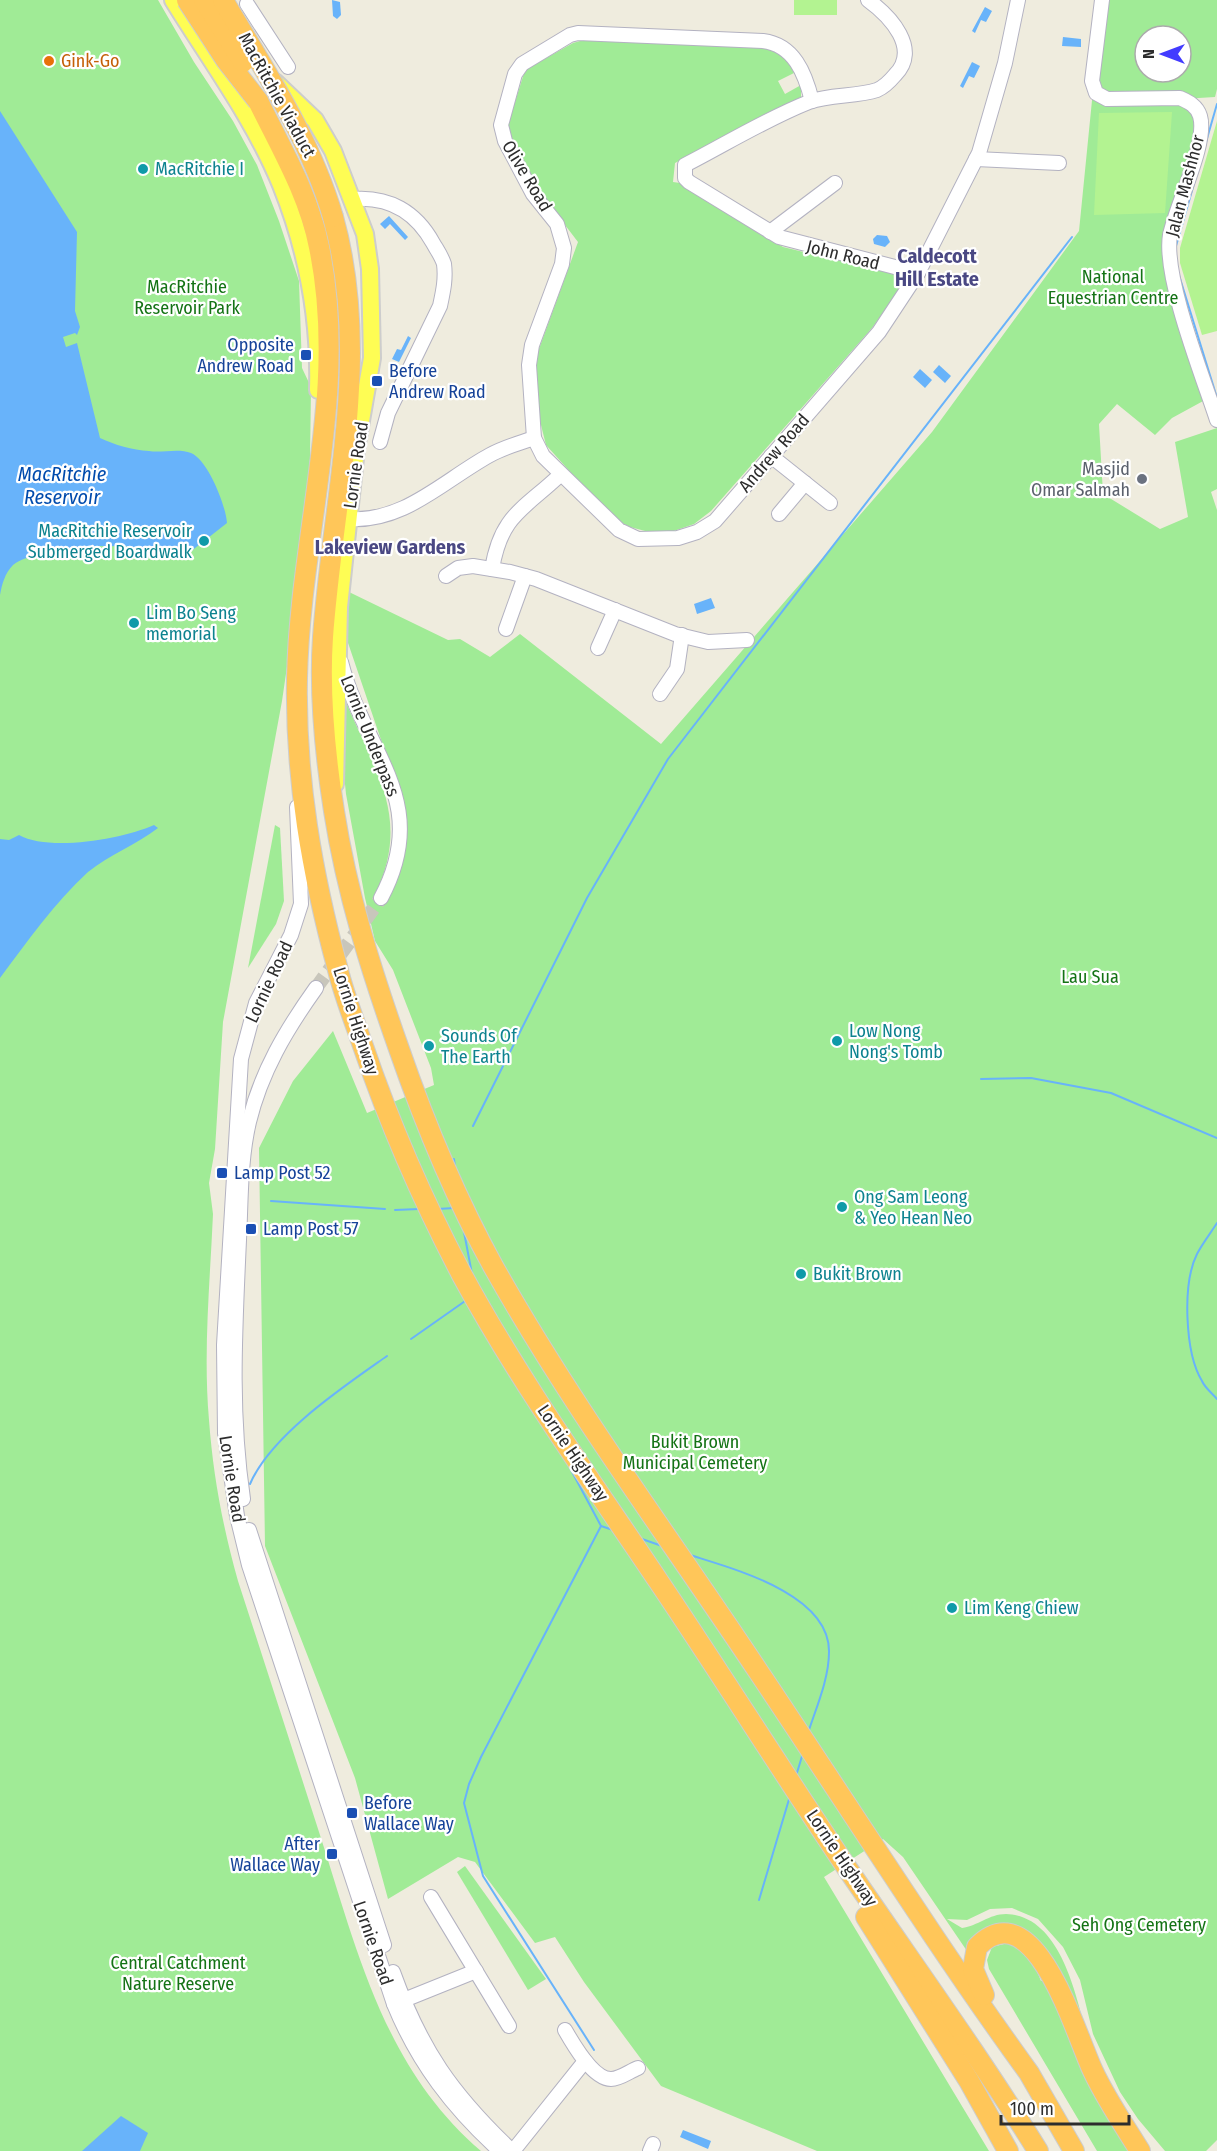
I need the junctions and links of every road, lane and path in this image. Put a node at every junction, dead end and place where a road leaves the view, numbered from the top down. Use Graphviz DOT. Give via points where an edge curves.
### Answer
graph roads {
  1 [pos="173,0"];
  2 [pos="187,0"];
  3 [pos="204,0"];
  4 [pos="868,0"];
  5 [pos="1018,0"];
  6 [pos="1102,0"];
  7 [pos="251,2"];
  8 [pos="223,5"];
  9 [pos="242,38"];
  10 [pos="210,58"];
  11 [pos="288,67"];
  12 [pos="261,68"];
  13 [pos="222,78"];
  14 [pos="258,100"];
  15 [pos="812,101"];
  16 [pos="976,159"];
  17 [pos="1059,163"];
  18 [pos="835,183"];
  19 [pos="353,199"];
  20 [pos="770,232"];
  21 [pos="918,273"];
  22 [pos="1217,420"];
  23 [pos="534,438"];
  24 [pos="325,439"];
  25 [pos="380,442"];
  26 [pos="344,443"];
  27 [pos="771,456"];
  28 [pos="561,475"];
  29 [pos="805,483"];
  30 [pos="830,503"];
  31 [pos="779,514"];
  32 [pos="348,519"];
  33 [pos="306,564"];
  34 [pos="492,569"];
  35 [pos="446,576"];
  36 [pos="525,576"];
  37 [pos="615,610"];
  38 [pos="506,629"];
  39 [pos="682,635"];
  40 [pos="747,640"];
  41 [pos="337,642"];
  42 [pos="598,648"];
  43 [pos="297,676"];
  44 [pos="321,691"];
  45 [pos="660,694"];
  46 [pos="299,760"];
  47 [pos="333,806"];
  48 [pos="381,898"];
  49 [pos="316,988"];
  50 [pos="284,1659"];
  51 [pos="842,1859"];
  52 [pos="431,1897"];
  53 [pos="476,1971"];
  54 [pos="398,2002"];
  55 [pos="948,2013"];
  56 [pos="509,2026"];
  57 [pos="565,2030"];
  58 [pos="998,2031"];
  59 [pos="585,2061"];
  60 [pos="638,2068"];
  61 [pos="500,2151"];
  62 [pos="513,2151"];
  63 [pos="1008,2151"];
  64 [pos="1021,2151"];
  65 [pos="1038,2151"];
  66 [pos="1074,2151"];
  67 [pos="1140,2151"];
  1 -- 10 [label="main road, Lornie Road"];
  2 -- 14 [label="highway, bridge"];
  3 -- 14 [label="highway, bridge" via="254,80"];
  4 -- 15 [label="street" via="894,22 904,42 905,59 899,72 880,89"];
  5 -- 16 [label="street, Andrew Road" via="1005,63"];
  6 -- 22 [label="street, Jalan Mashhor" via="1092,81 1096,93 1107,99 1180,98 1200,116 1199,141 1169,249 1184,320"];
  7 -- 8 [label="street"];
  7 -- 11 [label="street"];
  8 -- 9 [label="main road, Lornie Road"];
  8 -- 26 [label="highway, MacRitchie Viaduct, bridge" via="300,130 322,179 340,243 352,349"];
  9 -- 10 [label="main road"];
  9 -- 12 [label="main road, Lornie Road"];
  10 -- 13 [label="main road, Lornie Road"];
  12 -- 13 [label="main road" via="238,69"];
  12 -- 19 [label="main road, Lornie Road" via="315,120"];
  13 -- 33 [label="main road, Lornie Road" via="281,185 311,286 318,380"];
  14 -- 24 [label="highway, MacRitchie Viaduct" via="300,187 314,228 326,292 331,353"];
  15 -- 20 [label="street, John Road" via="685,165 689,182"];
  15 -- 23 [label="street, Olive Road" via="792,54 775,42 763,40 578,33 522,64 515,74 501,134 533,194 557,224 564,248 562,264 532,345 529,365"];
  16 -- 17 [label="street"];
  16 -- 21 [label="street, Andrew Road"];
  18 -- 20 [label="street, John Road"];
  19 -- 25 [label="street, Lornie Road" via="381,199 400,207 425,229 443,263 440,306 388,412"];
  19 -- 32 [label="main road, Lornie Road" via="370,269 372,358"];
  20 -- 21 [label="street, John Road" via="794,243"];
  21 -- 27 [label="street, Andrew Road" via="879,332"];
  23 -- 28 [label="street, Andrew Road" via="543,456"];
  23 -- 32 [label="street" via="492,453 409,505 368,520"];
  24 -- 33 [label="highway, Lornie Road"];
  26 -- 44 [label="highway, Lornie Road"];
  27 -- 28 [label="street, Andrew Road" via="715,521 678,538 638,539 619,530"];
  27 -- 29 [label="street"];
  28 -- 34 [label="street" via="503,528"];
  29 -- 30 [label="street"];
  29 -- 31 [label="street"];
  32 -- 41 [label="main road, Lornie Road"];
  33 -- 43 [label="highway, Lornie Road"];
  34 -- 35 [label="street" via="458,568"];
  34 -- 36 [label="street"];
  36 -- 37 [label="street"];
  36 -- 38 [label="street"];
  37 -- 39 [label="street"];
  37 -- 42 [label="street"];
  39 -- 40 [label="street" via="708,642"];
  39 -- 45 [label="street" via="677,669"];
  41 -- 47 [label="main road, Lornie Road" via="338,756"];
  41 -- 48 [label="street, Lornie Underpass" via="354,702 387,773 400,814 398,860"];
  43 -- 46 [label="highway, Lornie Highway"];
  44 -- 47 [label="highway, Lornie Highway"];
  46 -- 50 [label="street, Lornie Road" via="296,796 301,904 291,935 256,1003 241,1059 224,1346 225,1434 234,1497 247,1557"];
  46 -- 51 [label="highway, Lornie Highway" via="313,868 339,976 402,1151 432,1217 501,1342"];
  47 -- 58 [label="highway, Lornie Highway" via="354,914 406,1071 461,1204 529,1327 581,1410"];
  49 -- 50 [label="street, Lornie Road" via="290,1025 263,1077 249,1122 243,1162 234,1428 252,1539"];
  50 -- 54 [label="street, Lornie Road"];
  51 -- 55 [label="highway, Lornie Highway"];
  51 -- 63 [label="highway" via="857,1903 969,2081"];
  52 -- 53 [label="street"];
  53 -- 54 [label="street"];
  53 -- 56 [label="street"];
  54 -- 61 [label="street, Lornie Road" via="423,2064 454,2107"];
  54 -- 62 [label="street, Lornie Road" via="447,2082"];
  55 -- 64 [label="highway"];
  55 -- 65 [label="highway, Lornie Highway"];
  57 -- 59 [label="street"];
  58 -- 66 [label="highway, Lornie Highway" via="1029,2073"];
  58 -- 67 [label="highway" via="973,1959 977,1947 985,1940 1008,1933 1029,1944 1046,1967 1098,2083"];
  59 -- 60 [label="street" via="612,2079"];
  59 -- 62 [label="street"];
}
